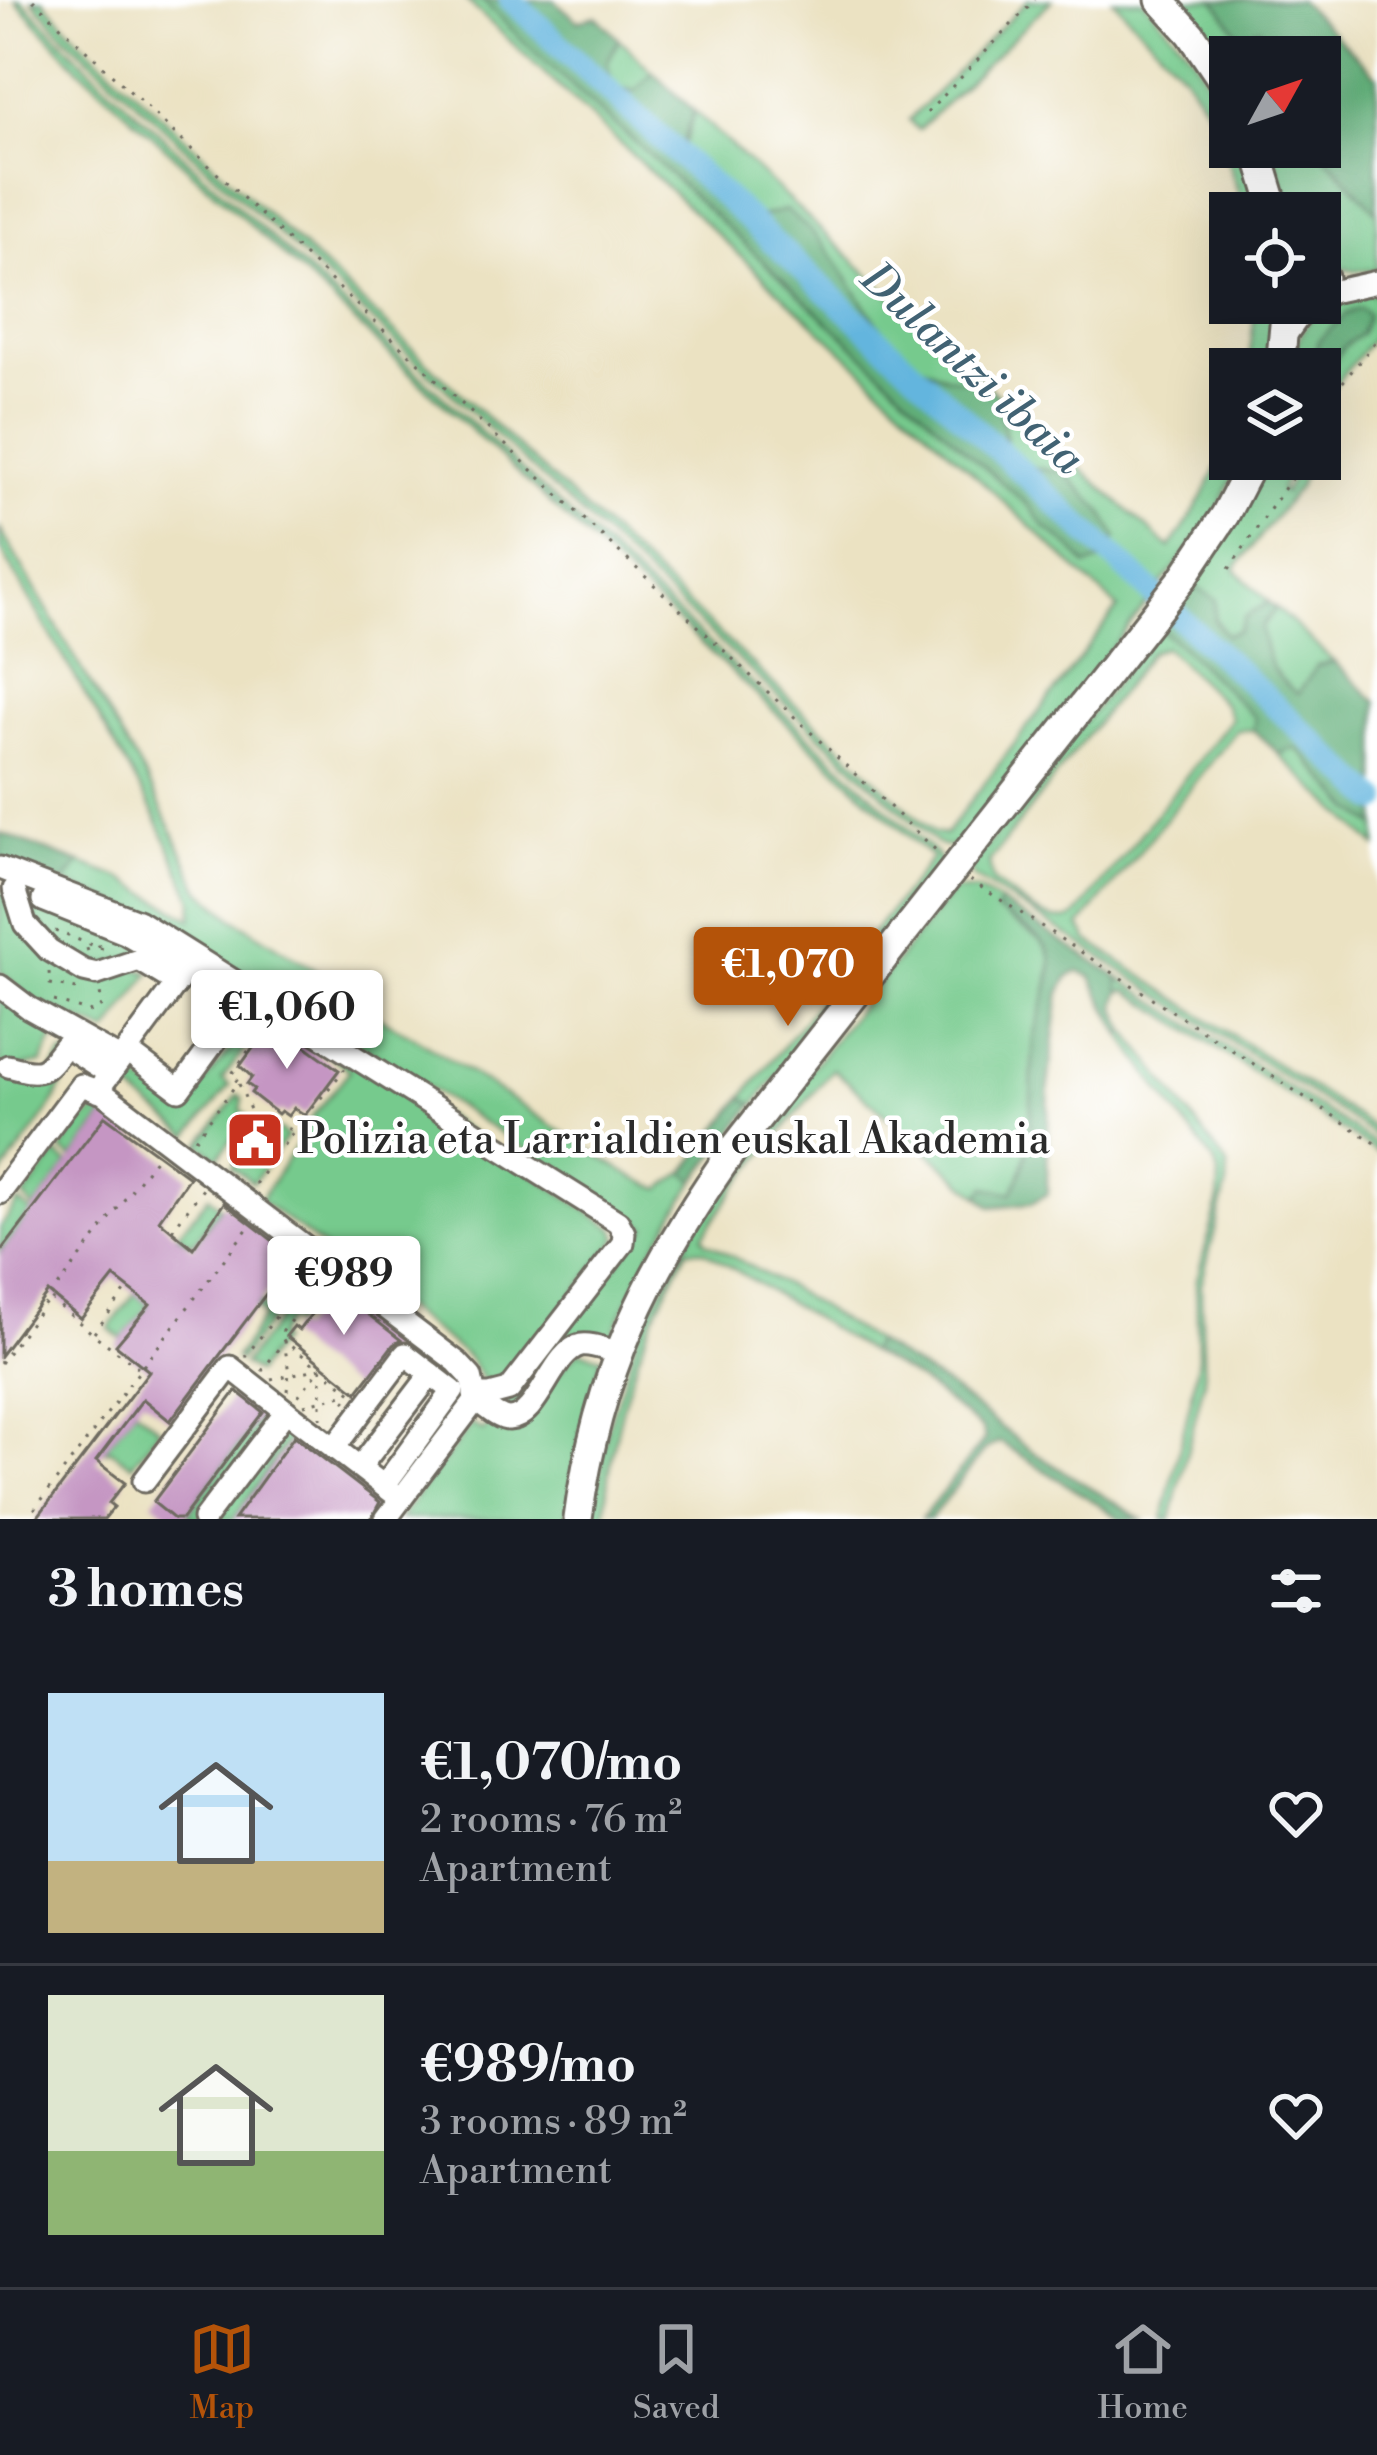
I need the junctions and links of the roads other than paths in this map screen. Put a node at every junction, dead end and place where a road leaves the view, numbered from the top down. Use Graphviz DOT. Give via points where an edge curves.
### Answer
graph roads {
  1 [pos="1160,0"];
  2 [pos="1209,61"];
  3 [pos="1372,282"];
  4 [pos="1341,290"];
  5 [pos="1285,324"];
  6 [pos="1293,324"];
  7 [pos="1284,337"];
  8 [pos="1283,348"];
  9 [pos="1244,480"];
  10 [pos="0,868"];
  11 [pos="15,889"];
  12 [pos="55,889"];
  13 [pos="182,967"];
  14 [pos="0,986"];
  15 [pos="8,1066"];
  16 [pos="113,1069"];
  17 [pos="0,1193"];
  18 [pos="618,1352"];
  19 [pos="431,1374"];
  20 [pos="475,1398"];
  21 [pos="286,1411"];
  22 [pos="328,1443"];
  23 [pos="360,1467"];
  24 [pos="144,1481"];
  25 [pos="393,1492"];
  26 [pos="204,1519"];
  27 [pos="386,1519"];
  28 [pos="578,1519"];
  1 -- 2 [label="main road"];
  3 -- 4 [label="street"];
  5 -- 7 [label="main road"];
  6 -- 7 [label="street"];
  7 -- 8 [label="main road"];
  9 -- 18 [label="main road" via="1183,578 695,1202"];
  10 -- 12 [label="street"];
  11 -- 12 [label="street"];
  11 -- 13 [label="street" via="125,933"];
  11 -- 13 [label="street" via="25,924 49,950 85,970 97,974 139,960"];
  12 -- 13 [label="street" via="138,921"];
  13 -- 16 [label="street"];
  13 -- 16 [label="street" via="242,1004 179,1090"];
  13 -- 20 [label="street" via="618,1222 622,1243 508,1390"];
  14 -- 16 [label="street"];
  15 -- 16 [label="street" via="45,1071 65,1045"];
  16 -- 17 [label="street" via="81,1085"];
  16 -- 20 [label="street" via="175,1148 457,1362"];
  18 -- 20 [label="street" via="584,1344 569,1350 514,1418"];
  18 -- 28 [label="main road"];
  19 -- 22 [label="street" via="405,1354"];
  19 -- 23 [label="street"];
  19 -- 25 [label="street" via="453,1391"];
  20 -- 25 [label="street"];
  21 -- 22 [label="street"];
  21 -- 24 [label="street" via="230,1367"];
  21 -- 26 [label="street"];
  22 -- 23 [label="street"];
  23 -- 25 [label="street"];
  25 -- 27 [label="street"];
}
